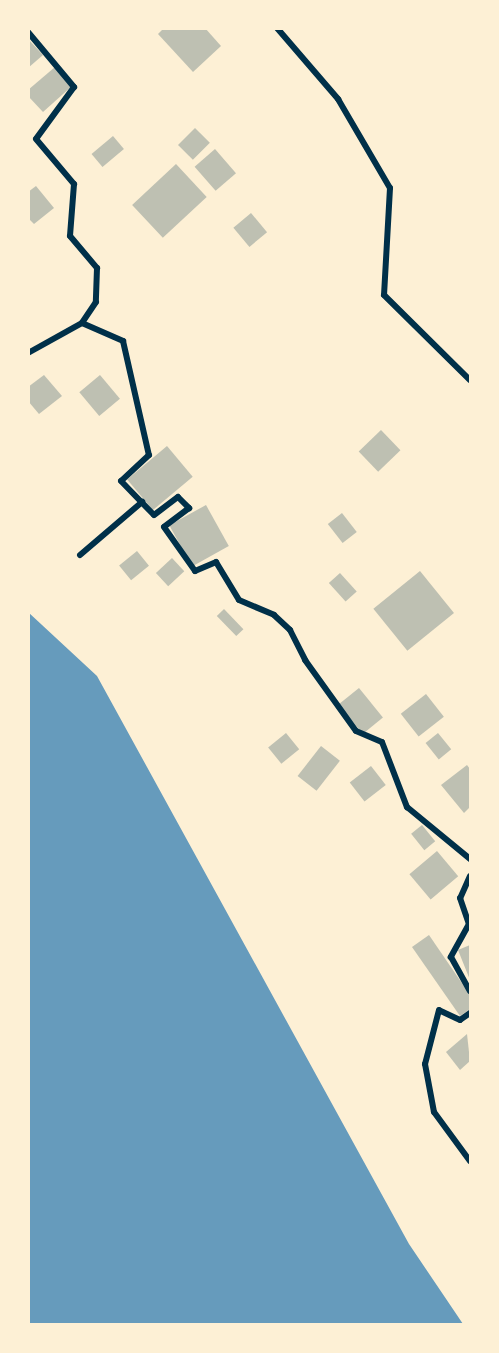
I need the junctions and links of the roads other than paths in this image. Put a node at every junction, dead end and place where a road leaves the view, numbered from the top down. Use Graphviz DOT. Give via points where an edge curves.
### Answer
graph roads {
  1 [pos="277,28"];
  2 [pos="28,32"];
  3 [pos="82,323"];
  4 [pos="28,353"];
  5 [pos="471,380"];
  6 [pos="142,502"];
  7 [pos="80,555"];
  8 [pos="471,859"];
  9 [pos="471,876"];
  10 [pos="471,991"];
  11 [pos="471,1013"];
  12 [pos="471,1161"];
  1 -- 5 [label="street" via="338,99 390,188 384,295"];
  2 -- 3 [label="street" via="74,87 36,139 74,184 70,236 97,268 96,302"];
  3 -- 4 [label="street"];
  3 -- 6 [label="street" via="123,341 149,455 122,481"];
  6 -- 7 [label="street"];
  6 -- 8 [label="street" via="154,515 178,497 189,508 164,527 195,571 216,562 239,600 274,615 290,630 305,660 356,731 382,742 407,807"];
  9 -- 10 [label="street" via="460,898 469,924 451,957"];
  11 -- 12 [label="street" via="460,1020 440,1010 425,1064 434,1112"];
}
